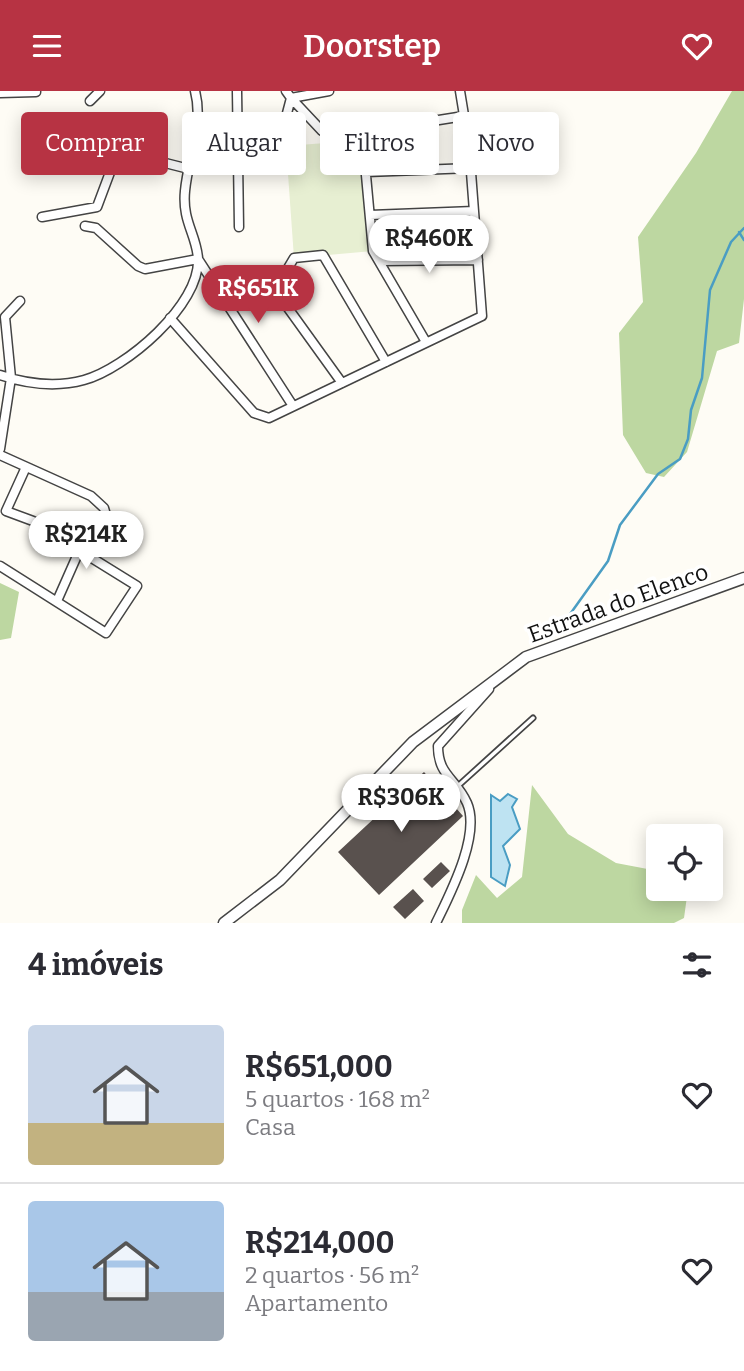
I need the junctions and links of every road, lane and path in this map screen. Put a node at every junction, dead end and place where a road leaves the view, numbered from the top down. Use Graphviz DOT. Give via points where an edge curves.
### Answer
graph roads {
  1 [pos="100,91"];
  2 [pos="195,91"];
  3 [pos="237,91"];
  4 [pos="329,91"];
  5 [pos="460,91"];
  6 [pos="36,92"];
  7 [pos="0,93"];
  8 [pos="288,95"];
  9 [pos="90,101"];
  10 [pos="198,112"];
  11 [pos="463,112"];
  12 [pos="320,129"];
  13 [pos="182,167"];
  14 [pos="189,175"];
  15 [pos="367,175"];
  16 [pos="471,175"];
  17 [pos="474,211"];
  18 [pos="370,215"];
  19 [pos="42,216"];
  20 [pos="85,226"];
  21 [pos="239,227"];
  22 [pos="198,259"];
  23 [pos="478,260"];
  24 [pos="379,261"];
  25 [pos="20,301"];
  26 [pos="170,318"];
  27 [pos="426,342"];
  28 [pos="386,362"];
  29 [pos="0,375"];
  30 [pos="11,379"];
  31 [pos="342,383"];
  32 [pos="293,406"];
  33 [pos="0,449"];
  34 [pos="0,455"];
  35 [pos="26,467"];
  36 [pos="3,510"];
  37 [pos="83,552"];
  38 [pos="0,566"];
  39 [pos="744,578"];
  40 [pos="57,601"];
  41 [pos="508,669"];
  42 [pos="533,717"];
  43 [pos="457,787"];
  44 [pos="224,923"];
  45 [pos="436,923"];
  1 -- 9 [label="street"];
  2 -- 10 [label="street"];
  3 -- 21 [label="street"];
  4 -- 8 [label="street"];
  5 -- 11 [label="street"];
  6 -- 7 [label="street"];
  8 -- 12 [label="street"];
  13 -- 19 [label="street" via="118,151 97,207"];
  14 -- 22 [label="street" via="186,215"];
  15 -- 18 [label="street"];
  16 -- 17 [label="street"];
  17 -- 18 [label="street"];
  17 -- 23 [label="street"];
  18 -- 24 [label="street" via="373,251"];
  20 -- 22 [label="street" via="96,227 138,266"];
  22 -- 26 [label="street" via="184,301"];
  22 -- 32 [label="street"];
  23 -- 24 [label="street"];
  23 -- 27 [label="street" via="482,316"];
  24 -- 27 [label="street"];
  25 -- 30 [label="street" via="5,317"];
  26 -- 30 [label="street" via="117,367 101,375 54,384"];
  26 -- 32 [label="street" via="254,413 269,418"];
  27 -- 28 [label="street"];
  28 -- 31 [label="street"];
  28 -- 31 [label="street" via="323,255 294,258 275,290"];
  29 -- 30 [label="street"];
  30 -- 33 [label="street"];
  31 -- 32 [label="street"];
  34 -- 35 [label="street"];
  35 -- 36 [label="street"];
  35 -- 37 [label="street" via="92,496 104,508 108,522"];
  36 -- 37 [label="street" via="33,521"];
  37 -- 40 [label="street"];
  37 -- 40 [label="street" via="137,586 106,633"];
  38 -- 40 [label="street"];
  39 -- 41 [label="street, Estrada do Elenco" via="569,639"];
  41 -- 43 [label="street, Estrada do Elenco" via="438,746 443,772"];
  41 -- 44 [label="street, Estrada do Elenco" via="413,742 280,880"];
  42 -- 43 [label="lane"];
  43 -- 45 [label="street, Estrada do Elenco" via="468,805 466,848"];
}
